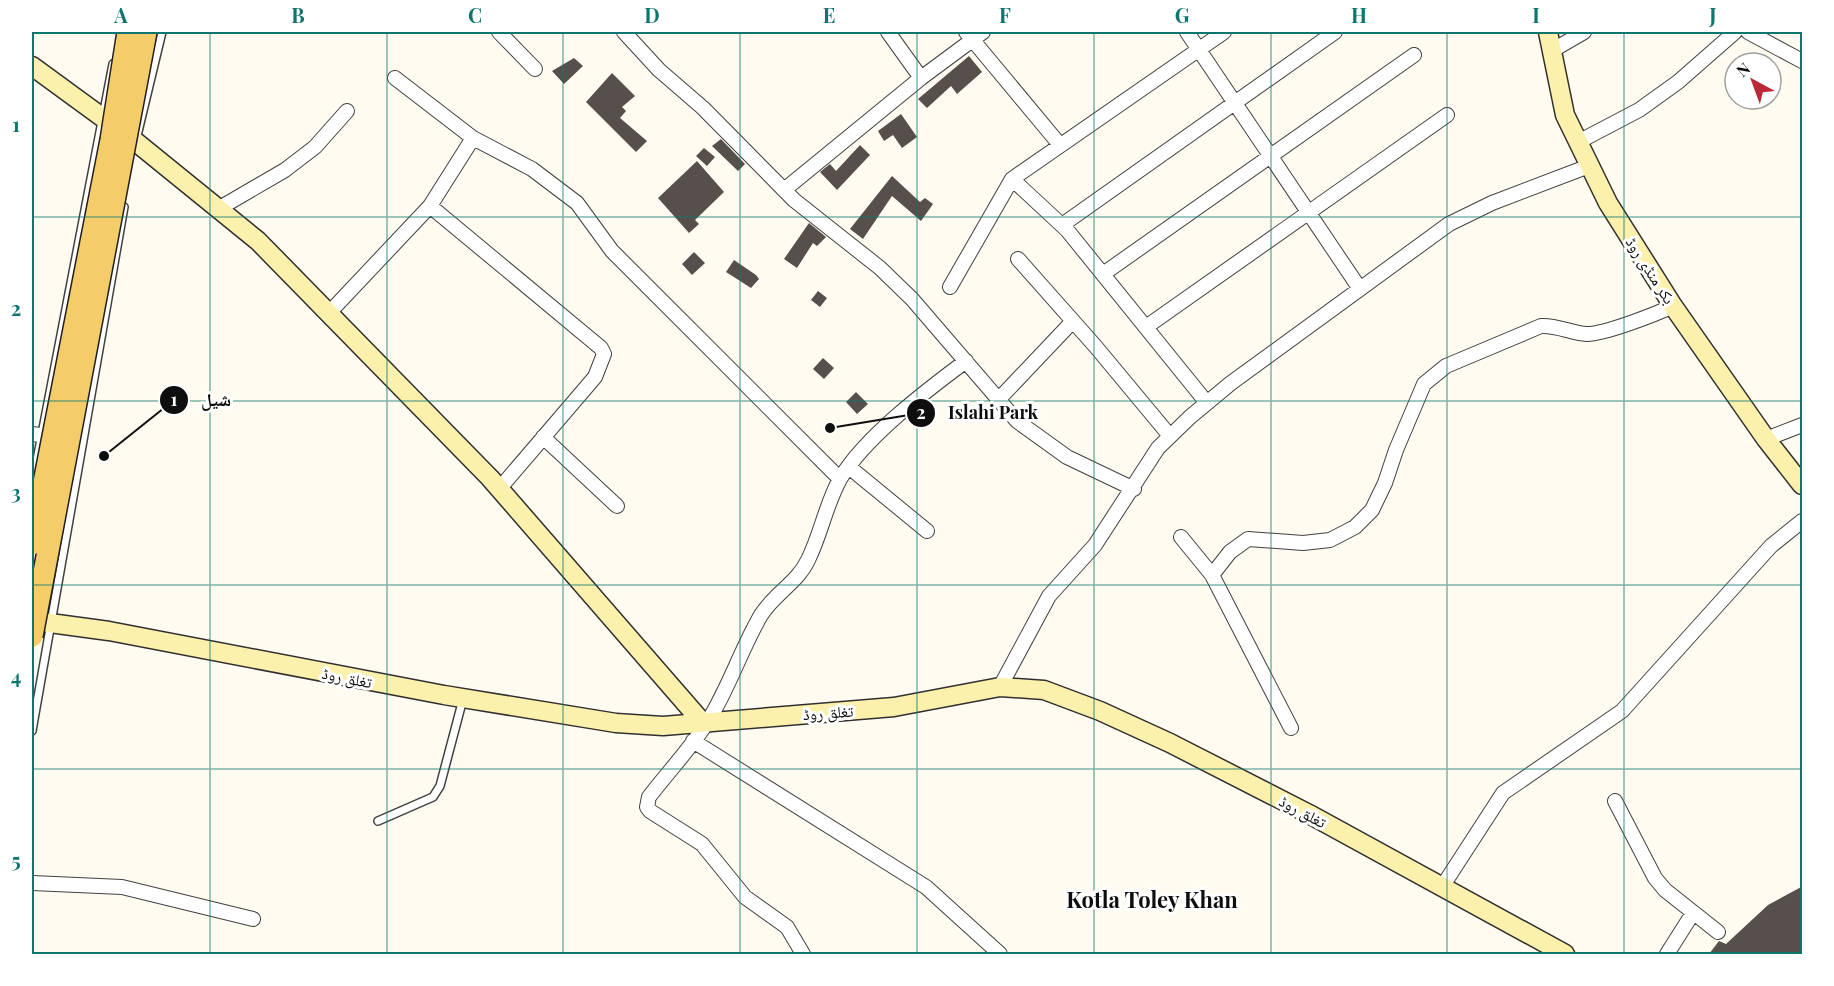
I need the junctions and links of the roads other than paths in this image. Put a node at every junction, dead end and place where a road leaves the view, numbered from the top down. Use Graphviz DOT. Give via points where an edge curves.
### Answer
graph roads {
  1 [pos="120,32"];
  2 [pos="146,32"];
  3 [pos="162,32"];
  4 [pos="499,32"];
  5 [pos="624,32"];
  6 [pos="888,32"];
  7 [pos="1187,32"];
  8 [pos="1224,32"];
  9 [pos="1335,32"];
  10 [pos="1548,32"];
  11 [pos="1584,32"];
  12 [pos="1735,32"];
  13 [pos="1748,32"];
  14 [pos="974,34"];
  15 [pos="122,40"];
  16 [pos="1199,49"];
  17 [pos="1553,50"];
  18 [pos="1414,55"];
  19 [pos="114,60"];
  20 [pos="1803,61"];
  21 [pos="32,66"];
  22 [pos="535,69"];
  23 [pos="395,78"];
  24 [pos="921,78"];
  25 [pos="1235,103"];
  26 [pos="347,111"];
  27 [pos="1447,115"];
  28 [pos="101,116"];
  29 [pos="473,138"];
  30 [pos="1578,142"];
  31 [pos="1060,145"];
  32 [pos="135,147"];
  33 [pos="1270,156"];
  34 [pos="1589,166"];
  35 [pos="1012,179"];
  36 [pos="784,190"];
  37 [pos="126,196"];
  38 [pos="430,206"];
  39 [pos="218,209"];
  40 [pos="1308,213"];
  41 [pos="1062,225"];
  42 [pos="1018,259"];
  43 [pos="1103,274"];
  44 [pos="950,287"];
  45 [pos="1360,289"];
  46 [pos="1673,306"];
  47 [pos="328,313"];
  48 [pos="1073,321"];
  49 [pos="1146,327"];
  50 [pos="966,361"];
  51 [pos="999,399"];
  52 [pos="1207,403"];
  53 [pos="1803,425"];
  54 [pos="36,435"];
  55 [pos="1170,436"];
  56 [pos="543,437"];
  57 [pos="1766,439"];
  58 [pos="849,467"];
  59 [pos="840,479"];
  60 [pos="1803,484"];
  61 [pos="32,486"];
  62 [pos="500,488"];
  63 [pos="1134,489"];
  64 [pos="617,506"];
  65 [pos="1803,521"];
  66 [pos="927,531"];
  67 [pos="1181,537"];
  68 [pos="32,544"];
  69 [pos="1212,575"];
  70 [pos="37,625"];
  71 [pos="1000,687"];
  72 [pos="463,698"];
  73 [pos="705,722"];
  74 [pos="1291,728"];
  75 [pos="32,731"];
  76 [pos="693,741"];
  77 [pos="1615,801"];
  78 [pos="378,821"];
  79 [pos="32,883"];
  80 [pos="1442,887"];
  81 [pos="1693,913"];
  82 [pos="253,919"];
  83 [pos="1718,932"];
  84 [pos="803,954"];
  85 [pos="1000,954"];
  86 [pos="1565,954"];
  87 [pos="1667,954"];
  1 -- 15 [label="lane"];
  2 -- 70 [label="main road, bridge"];
  3 -- 32 [label="lane"];
  4 -- 22 [label="street"];
  5 -- 36 [label="street" via="658,70 704,108"];
  6 -- 24 [label="street"];
  7 -- 16 [label="street"];
  8 -- 16 [label="street"];
  9 -- 25 [label="street"];
  10 -- 17 [label="street, بکر منڈی روڈ"];
  11 -- 17 [label="street"];
  12 -- 30 [label="street" via="1639,110"];
  13 -- 20 [label="street"];
  14 -- 24 [label="street"];
  14 -- 31 [label="street"];
  15 -- 68 [label="main road, bridge" via="111,140"];
  16 -- 25 [label="street"];
  16 -- 31 [label="street"];
  17 -- 30 [label="street, بکر منڈی روڈ" via="1565,115"];
  18 -- 33 [label="street"];
  19 -- 28 [label="lane"];
  21 -- 28 [label="street"];
  23 -- 29 [label="street"];
  24 -- 36 [label="street"];
  25 -- 33 [label="street"];
  25 -- 41 [label="street"];
  26 -- 39 [label="street" via="315,147 285,171"];
  27 -- 40 [label="street"];
  28 -- 32 [label="street"];
  28 -- 54 [label="lane"];
  29 -- 38 [label="street"];
  29 -- 59 [label="street" via="532,169 577,203 612,251"];
  30 -- 34 [label="street, بکر منڈی روڈ"];
  31 -- 35 [label="street"];
  32 -- 39 [label="street"];
  33 -- 40 [label="street"];
  33 -- 43 [label="street"];
  34 -- 45 [label="street" via="1471,212"];
  34 -- 46 [label="street, بکر منڈی روڈ"];
  35 -- 41 [label="street"];
  35 -- 44 [label="street"];
  36 -- 50 [label="street" via="880,268"];
  37 -- 70 [label="lane"];
  38 -- 47 [label="street"];
  38 -- 56 [label="street" via="604,354 595,377"];
  39 -- 47 [label="street" via="258,241"];
  40 -- 45 [label="street"];
  40 -- 49 [label="street"];
  41 -- 43 [label="street"];
  42 -- 48 [label="street"];
  43 -- 49 [label="street"];
  45 -- 52 [label="street"];
  46 -- 57 [label="street, بکر منڈی روڈ"];
  46 -- 69 [label="street" via="1651,317 1590,334 1540,326 1446,366 1424,384 1385,483 1366,518 1330,540 1303,543 1248,539 1230,552"];
  47 -- 62 [label="street"];
  48 -- 51 [label="street"];
  48 -- 55 [label="street"];
  49 -- 52 [label="street"];
  50 -- 51 [label="street"];
  50 -- 58 [label="street" via="886,427"];
  51 -- 63 [label="street" via="1017,421 1043,442"];
  52 -- 55 [label="street"];
  53 -- 57 [label="street"];
  54 -- 61 [label="lane"];
  55 -- 63 [label="street" via="1158,448"];
  56 -- 62 [label="street"];
  56 -- 64 [label="street"];
  57 -- 60 [label="street, بکر منڈی روڈ"];
  58 -- 59 [label="street"];
  58 -- 66 [label="street"];
  59 -- 73 [label="street" via="808,560 762,613"];
  62 -- 73 [label="street"];
  63 -- 71 [label="street" via="1095,545 1049,596"];
  65 -- 80 [label="street" via="1771,546 1622,711 1503,793"];
  67 -- 69 [label="street"];
  69 -- 74 [label="street"];
  70 -- 72 [label="street, تغلق روڈ" via="110,631"];
  70 -- 75 [label="lane"];
  71 -- 73 [label="street, تغلق روڈ" via="894,707"];
  71 -- 80 [label="street, تغلق روڈ" via="1044,690 1100,711 1289,804"];
  72 -- 73 [label="street, تغلق روڈ" via="616,723 663,726"];
  72 -- 78 [label="lane" via="440,786 433,797"];
  73 -- 76 [label="street"];
  76 -- 84 [label="street" via="649,797 647,807 707,849 745,897 787,927"];
  76 -- 85 [label="street" via="926,887"];
  77 -- 81 [label="street" via="1655,878"];
  79 -- 82 [label="street" via="122,887"];
  80 -- 86 [label="street, تغلق روڈ"];
  81 -- 83 [label="street"];
  81 -- 87 [label="street"];
}
